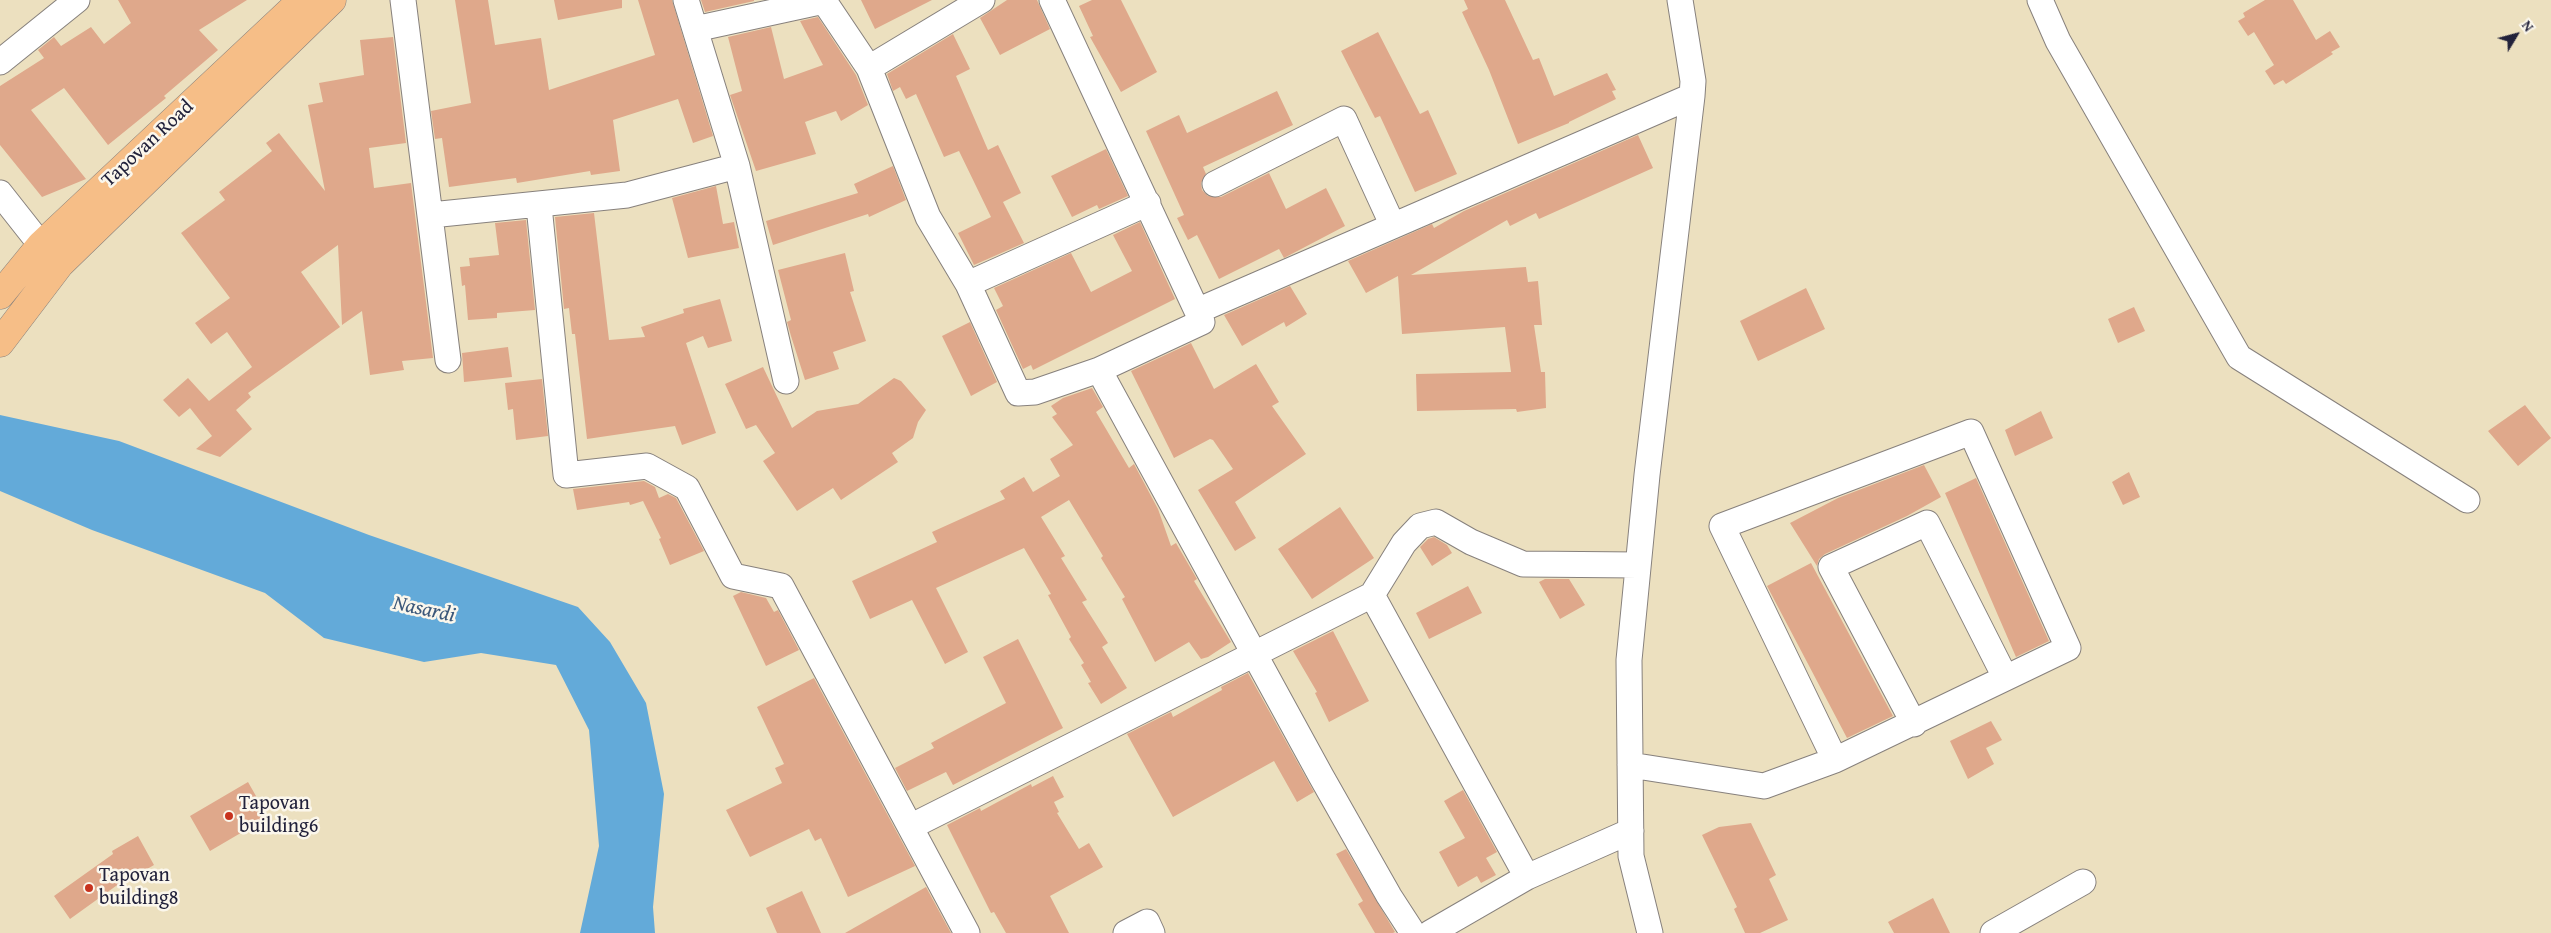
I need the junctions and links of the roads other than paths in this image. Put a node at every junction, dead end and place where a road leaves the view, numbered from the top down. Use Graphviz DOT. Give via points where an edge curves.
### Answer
graph roads {
  1 [pos="77,0"];
  2 [pos="302,0"];
  3 [pos="332,0"];
  4 [pos="404,0"];
  5 [pos="686,0"];
  6 [pos="982,0"];
  7 [pos="1052,0"];
  8 [pos="1680,0"];
  9 [pos="2040,0"];
  10 [pos="695,29"];
  11 [pos="0,62"];
  12 [pos="869,68"];
  13 [pos="1692,96"];
  14 [pos="737,166"];
  15 [pos="1215,184"];
  16 [pos="0,193"];
  17 [pos="1148,203"];
  18 [pos="539,206"];
  19 [pos="431,215"];
  20 [pos="1393,226"];
  21 [pos="40,245"];
  22 [pos="60,264"];
  23 [pos="968,284"];
  24 [pos="0,294"];
  25 [pos="1197,311"];
  26 [pos="0,343"];
  27 [pos="448,360"];
  28 [pos="1099,370"];
  29 [pos="786,381"];
  30 [pos="2467,500"];
  31 [pos="1638,566"];
  32 [pos="1372,596"];
  33 [pos="1253,654"];
  34 [pos="2005,677"];
  35 [pos="1914,724"];
  36 [pos="1835,760"];
  37 [pos="1630,765"];
  38 [pos="912,826"];
  39 [pos="1631,831"];
  40 [pos="1527,877"];
  41 [pos="2083,882"];
  42 [pos="967,933"];
  43 [pos="1126,933"];
  44 [pos="1152,933"];
  45 [pos="1413,933"];
  46 [pos="1430,933"];
  47 [pos="1650,933"];
  48 [pos="1993,933"];
  1 -- 11 [label="street"];
  2 -- 21 [label="main road, Tapovan Road"];
  3 -- 22 [label="main road"];
  4 -- 19 [label="street"];
  5 -- 10 [label="street"];
  6 -- 12 [label="street"];
  7 -- 17 [label="street"];
  8 -- 13 [label="street" via="1693,81"];
  9 -- 30 [label="street" via="2063,50 2239,357"];
  10 -- 12 [label="street" via="824,1"];
  10 -- 14 [label="street"];
  12 -- 23 [label="street" via="928,217"];
  13 -- 20 [label="street"];
  13 -- 31 [label="street"];
  14 -- 18 [label="street" via="627,195"];
  14 -- 29 [label="street"];
  15 -- 20 [label="street" via="1344,119"];
  16 -- 21 [label="street"];
  17 -- 23 [label="street"];
  17 -- 25 [label="street"];
  18 -- 19 [label="street"];
  18 -- 38 [label="street" via="566,475 647,466 687,488 733,576 781,586"];
  19 -- 27 [label="street"];
  20 -- 25 [label="street"];
  21 -- 22 [label="street"];
  21 -- 24 [label="main road, Tapovan Road"];
  22 -- 26 [label="main road"];
  23 -- 28 [label="street" via="1018,393 1035,392"];
  25 -- 28 [label="street" via="1202,322"];
  28 -- 33 [label="street"];
  31 -- 32 [label="street" via="1523,564 1471,542 1436,522 1420,526 1404,543"];
  31 -- 37 [label="street" via="1629,660"];
  32 -- 33 [label="street"];
  32 -- 40 [label="street"];
  33 -- 38 [label="street"];
  33 -- 45 [label="street"];
  34 -- 35 [label="street"];
  34 -- 35 [label="street" via="1927,523 1831,567"];
  34 -- 36 [label="street" via="2068,648 1971,432 1722,526"];
  35 -- 36 [label="street"];
  36 -- 37 [label="street" via="1764,786"];
  37 -- 39 [label="street"];
  38 -- 42 [label="street"];
  39 -- 40 [label="street"];
  39 -- 47 [label="street" via="1632,856"];
  40 -- 46 [label="street"];
  41 -- 48 [label="street"];
  43 -- 44 [label="street" via="1147,922"];
}
